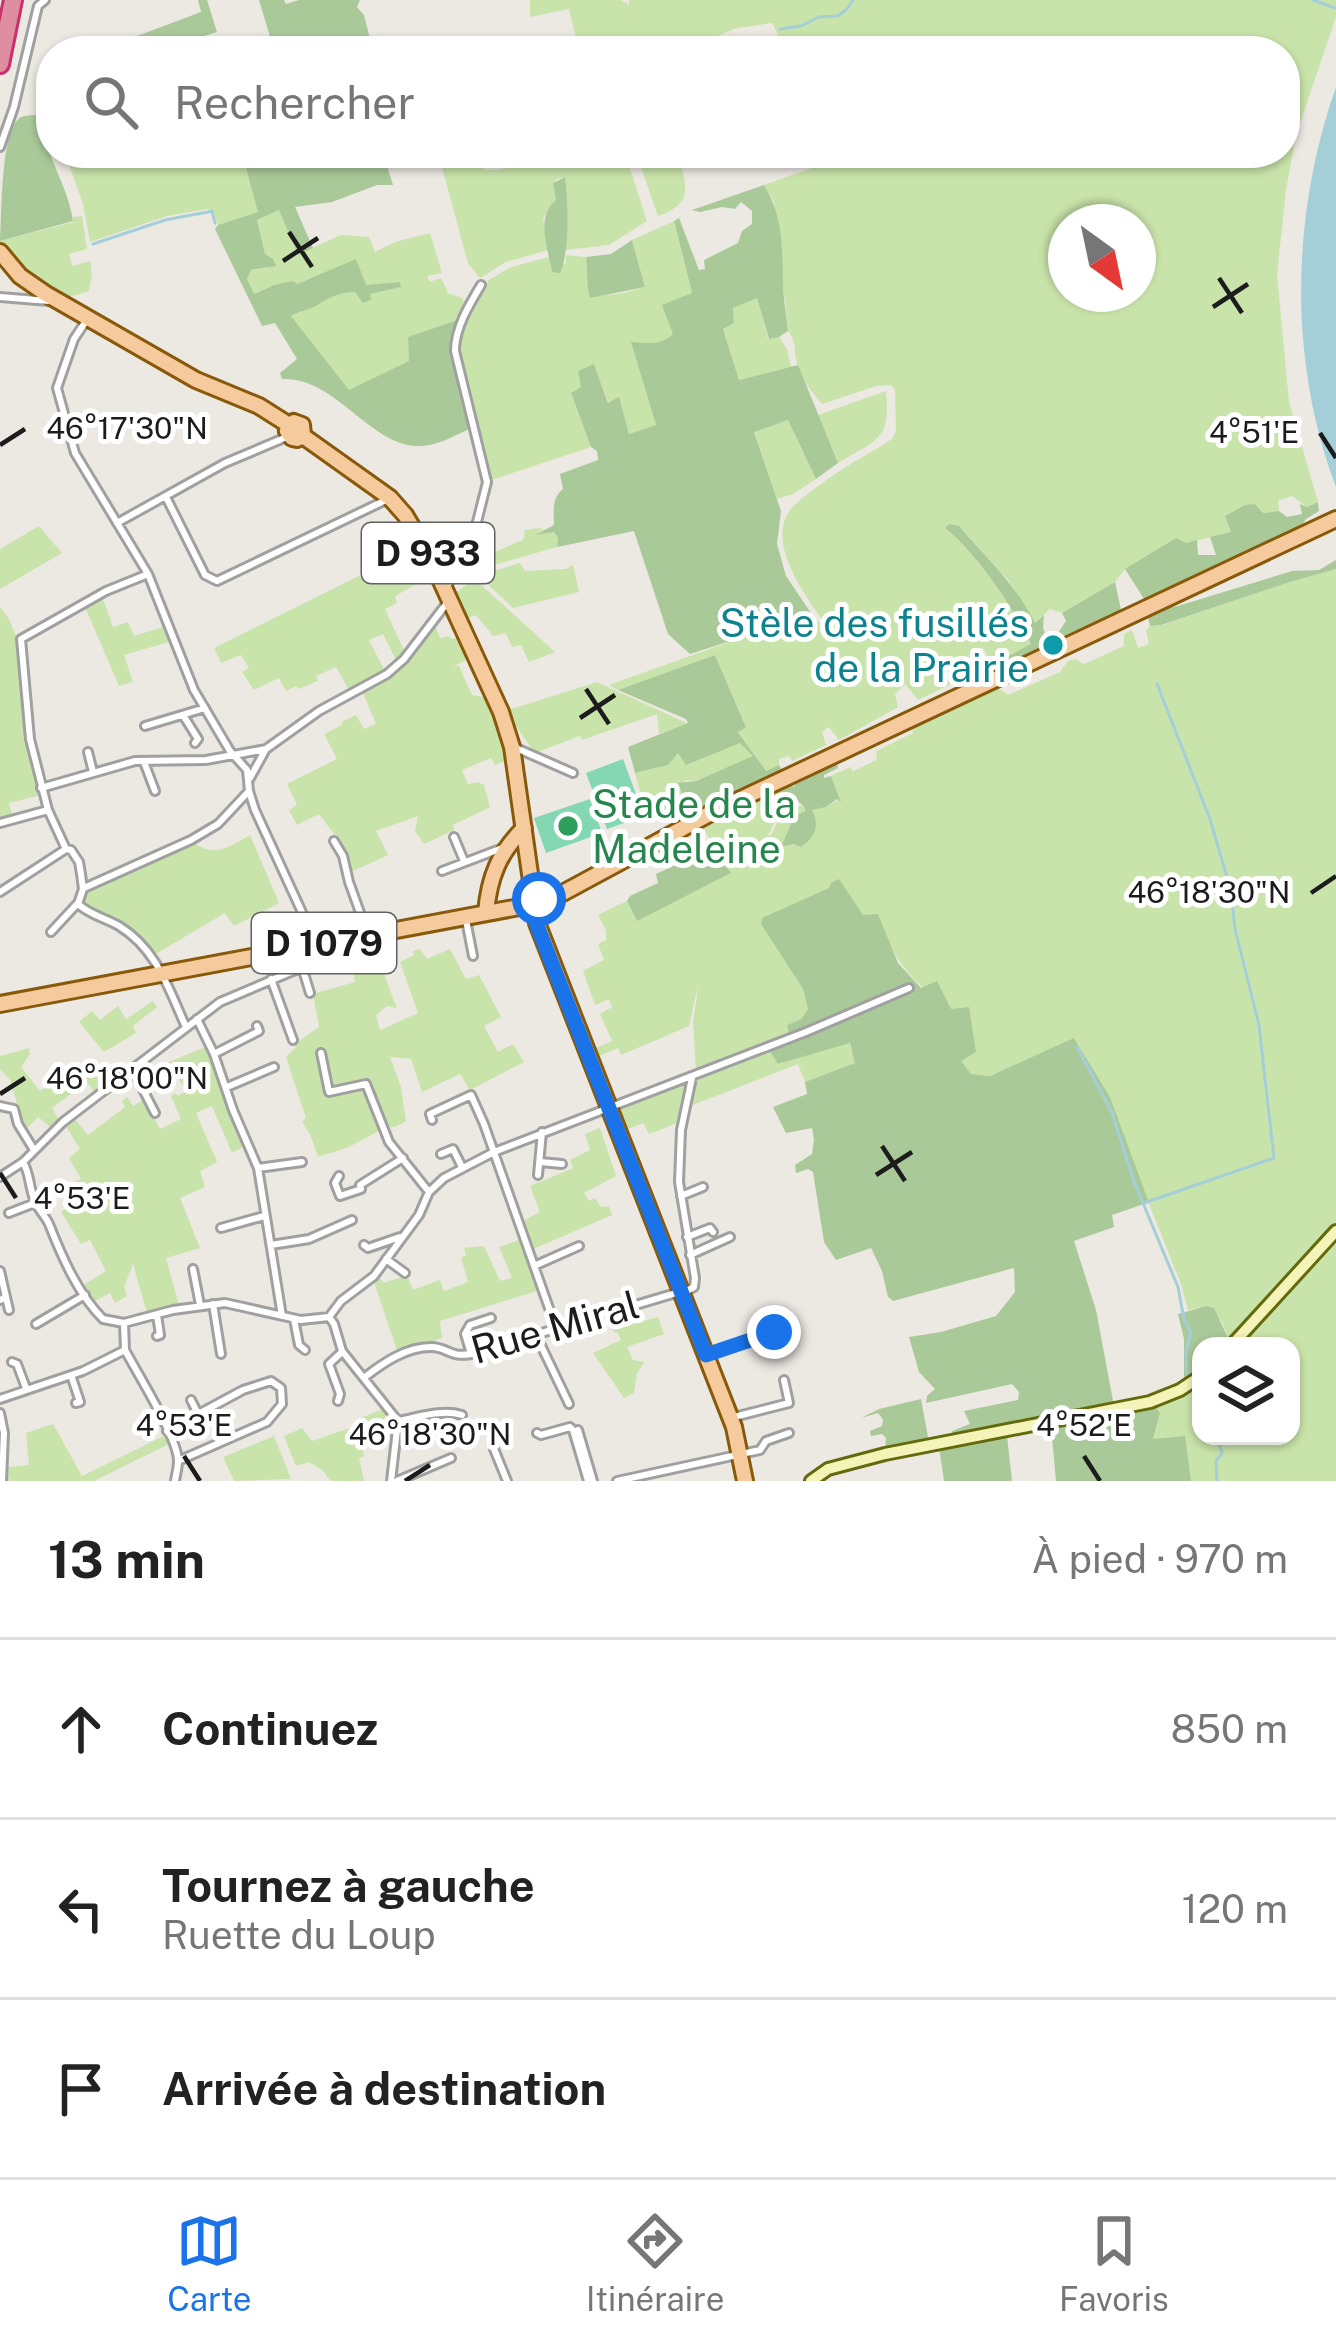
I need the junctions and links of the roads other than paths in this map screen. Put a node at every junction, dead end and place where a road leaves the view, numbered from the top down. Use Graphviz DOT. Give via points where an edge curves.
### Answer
graph roads {
  1 [pos="9,0"];
  2 [pos="39,2"];
  3 [pos="0,19"];
  4 [pos="0,64"];
  5 [pos="0,147"];
  6 [pos="0,252"];
  7 [pos="481,285"];
  8 [pos="0,297"];
  9 [pos="59,302"];
  10 [pos="88,318"];
  11 [pos="294,433"];
  12 [pos="166,497"];
  13 [pos="390,498"];
  14 [pos="1332,520"];
  15 [pos="117,523"];
  16 [pos="148,574"];
  17 [pos="447,596"];
  18 [pos="205,708"];
  19 [pos="183,715"];
  20 [pos="145,726"];
  21 [pos="195,743"];
  22 [pos="516,748"];
  23 [pos="266,749"];
  24 [pos="88,752"];
  25 [pos="236,757"];
  26 [pos="144,762"];
  27 [pos="93,772"];
  28 [pos="573,773"];
  29 [pos="249,778"];
  30 [pos="41,788"];
  31 [pos="155,790"];
  32 [pos="249,790"];
  33 [pos="48,809"];
  34 [pos="0,823"];
  35 [pos="524,828"];
  36 [pos="454,837"];
  37 [pos="334,842"];
  38 [pos="505,847"];
  39 [pos="66,849"];
  40 [pos="464,861"];
  41 [pos="442,871"];
  42 [pos="0,875"];
  43 [pos="82,889"];
  44 [pos="2,890"];
  45 [pos="538,900"];
  46 [pos="78,903"];
  47 [pos="486,913"];
  48 [pos="466,916"];
  49 [pos="51,932"];
  50 [pos="368,935"];
  51 [pos="316,945"];
  52 [pos="473,956"];
  53 [pos="302,967"];
  54 [pos="162,973"];
  55 [pos="271,979"];
  56 [pos="909,988"];
  57 [pos="310,993"];
  58 [pos="0,1004"];
  59 [pos="197,1019"];
  60 [pos="257,1027"];
  61 [pos="187,1028"];
  62 [pos="293,1040"];
  63 [pos="321,1053"];
  64 [pos="214,1054"];
  65 [pos="274,1067"];
  66 [pos="132,1068"];
  67 [pos="692,1076"];
  68 [pos="227,1087"];
  69 [pos="0,1106"];
  70 [pos="609,1107"];
  71 [pos="154,1113"];
  72 [pos="432,1120"];
  73 [pos="542,1132"];
  74 [pos="34,1150"];
  75 [pos="494,1151"];
  76 [pos="441,1154"];
  77 [pos="403,1158"];
  78 [pos="22,1162"];
  79 [pos="302,1162"];
  80 [pos="540,1162"];
  81 [pos="562,1164"];
  82 [pos="462,1167"];
  83 [pos="258,1168"];
  84 [pos="538,1175"];
  85 [pos="338,1176"];
  86 [pos="0,1177"];
  87 [pos="704,1187"];
  88 [pos="429,1192"];
  89 [pos="681,1196"];
  90 [pos="35,1203"];
  91 [pos="10,1214"];
  92 [pos="264,1216"];
  93 [pos="352,1220"];
  94 [pos="221,1228"];
  95 [pos="1336,1231"];
  96 [pos="713,1232"];
  97 [pos="404,1235"];
  98 [pos="687,1237"];
  99 [pos="730,1237"];
  100 [pos="271,1245"];
  101 [pos="364,1245"];
  102 [pos="579,1246"];
  103 [pos="690,1255"];
  104 [pos="386,1259"];
  105 [pos="534,1266"];
  106 [pos="193,1269"];
  107 [pos="0,1271"];
  108 [pos="405,1273"];
  109 [pos="682,1292"];
  110 [pos="85,1295"];
  111 [pos="3,1299"];
  112 [pos="213,1304"];
  113 [pos="200,1305"];
  114 [pos="9,1310"];
  115 [pos="158,1315"];
  116 [pos="283,1316"];
  117 [pos="328,1317"];
  118 [pos="491,1318"];
  119 [pos="294,1319"];
  120 [pos="124,1323"];
  121 [pos="36,1324"];
  122 [pos="793,1326"];
  123 [pos="556,1328"];
  124 [pos="536,1335"];
  125 [pos="157,1336"];
  126 [pos="1239,1337"];
  127 [pos="125,1350"];
  128 [pos="305,1350"];
  129 [pos="342,1351"];
  130 [pos="221,1354"];
  131 [pos="471,1354"];
  132 [pos="706,1355"];
  133 [pos="12,1362"];
  134 [pos="70,1375"];
  135 [pos="365,1377"];
  136 [pos="784,1380"];
  137 [pos="1192,1382"];
  138 [pos="26,1388"];
  139 [pos="0,1399"];
  140 [pos="191,1400"];
  141 [pos="338,1401"];
  142 [pos="76,1403"];
  143 [pos="569,1404"];
  144 [pos="0,1414"];
  145 [pos="198,1414"];
  146 [pos="462,1415"];
  147 [pos="730,1418"];
  148 [pos="398,1421"];
  149 [pos="578,1430"];
  150 [pos="167,1431"];
  151 [pos="537,1432"];
  152 [pos="789,1433"];
  153 [pos="494,1450"];
  154 [pos="740,1453"];
  155 [pos="451,1458"];
  156 [pos="178,1461"];
  157 [pos="2,1481"];
  158 [pos="175,1481"];
  159 [pos="394,1481"];
  160 [pos="507,1481"];
  161 [pos="591,1481"];
  162 [pos="617,1481"];
  163 [pos="745,1481"];
  164 [pos="811,1481"];
  1 -- 3 [label="highway"];
  1 -- 4 [label="highway"];
  2 -- 5 [label="street"];
  6 -- 9 [label="main road, D 933"];
  7 -- 17 [label="street" via="455,351 487,482"];
  8 -- 9 [label="street"];
  9 -- 10 [label="main road, D 933"];
  10 -- 11 [label="main road, D 933" via="196,380 260,406"];
  10 -- 15 [label="street" via="58,381 59,401 77,458"];
  11 -- 12 [label="street"];
  11 -- 13 [label="main road, D 933"];
  12 -- 13 [label="street" via="205,575 217,581"];
  12 -- 15 [label="street"];
  13 -- 17 [label="main road, D 933" via="416,530"];
  14 -- 45 [label="main road, D 1079"];
  15 -- 16 [label="street"];
  16 -- 18 [label="street"];
  16 -- 30 [label="street" via="21,639"];
  17 -- 22 [label="main road, D 933"];
  17 -- 23 [label="street" via="387,674"];
  18 -- 19 [label="street"];
  18 -- 25 [label="street"];
  19 -- 20 [label="street"];
  19 -- 21 [label="street"];
  22 -- 28 [label="street"];
  22 -- 35 [label="main road, D 933"];
  23 -- 25 [label="street"];
  23 -- 29 [label="street"];
  24 -- 27 [label="street"];
  25 -- 26 [label="street"];
  25 -- 29 [label="street"];
  26 -- 27 [label="street"];
  26 -- 31 [label="street"];
  27 -- 30 [label="street"];
  29 -- 32 [label="street"];
  30 -- 33 [label="street"];
  32 -- 43 [label="street" via="207,831"];
  32 -- 51 [label="street"];
  33 -- 34 [label="street"];
  33 -- 39 [label="street"];
  35 -- 38 [label="main road"];
  35 -- 45 [label="main road, D 933"];
  36 -- 40 [label="street"];
  37 -- 50 [label="street"];
  38 -- 40 [label="street"];
  38 -- 47 [label="main road"];
  39 -- 43 [label="street" via="79,862"];
  39 -- 44 [label="street"];
  40 -- 41 [label="street"];
  42 -- 44 [label="street"];
  43 -- 46 [label="street"];
  45 -- 47 [label="main road, D 1079"];
  45 -- 70 [label="main road, D 933" via="536,923"];
  46 -- 49 [label="street"];
  46 -- 54 [label="street" via="130,935"];
  47 -- 48 [label="main road, D 1079"];
  48 -- 50 [label="main road, D 1079"];
  48 -- 52 [label="street"];
  50 -- 51 [label="main road, D 1079"];
  51 -- 53 [label="street"];
  51 -- 54 [label="main road, D 1079"];
  53 -- 55 [label="street"];
  53 -- 57 [label="street"];
  54 -- 58 [label="main road, D 1079"];
  54 -- 61 [label="street"];
  55 -- 59 [label="street"];
  55 -- 62 [label="street"];
  56 -- 67 [label="street"];
  59 -- 61 [label="street"];
  59 -- 64 [label="street"];
  60 -- 64 [label="street"];
  61 -- 66 [label="street"];
  63 -- 77 [label="street" via="329,1093 366,1084"];
  64 -- 68 [label="street"];
  65 -- 68 [label="street"];
  66 -- 71 [label="street"];
  66 -- 74 [label="street"];
  67 -- 70 [label="street"];
  67 -- 89 [label="street" via="679,1148"];
  68 -- 83 [label="street"];
  69 -- 74 [label="street" via="14,1109"];
  70 -- 73 [label="street"];
  70 -- 109 [label="main road, D 933"];
  72 -- 75 [label="street" via="430,1114 471,1095"];
  73 -- 75 [label="street"];
  73 -- 80 [label="street"];
  74 -- 78 [label="street"];
  75 -- 82 [label="street"];
  75 -- 105 [label="street"];
  76 -- 82 [label="street" via="453,1150"];
  77 -- 85 [label="street" via="340,1196"];
  77 -- 88 [label="street"];
  78 -- 86 [label="street"];
  78 -- 90 [label="street"];
  79 -- 83 [label="street"];
  80 -- 81 [label="street"];
  80 -- 84 [label="street"];
  82 -- 88 [label="street"];
  83 -- 92 [label="street"];
  87 -- 89 [label="street"];
  88 -- 97 [label="street"];
  89 -- 98 [label="street"];
  90 -- 91 [label="street"];
  90 -- 110 [label="street"];
  92 -- 94 [label="street"];
  92 -- 100 [label="street"];
  93 -- 100 [label="street"];
  95 -- 126 [label="street"];
  96 -- 98 [label="street"];
  97 -- 101 [label="street"];
  97 -- 104 [label="street"];
  98 -- 103 [label="street"];
  99 -- 103 [label="street"];
  100 -- 116 [label="street"];
  102 -- 105 [label="street"];
  103 -- 109 [label="street" via="695,1285"];
  104 -- 108 [label="street"];
  104 -- 117 [label="street"];
  105 -- 123 [label="street"];
  106 -- 113 [label="street"];
  107 -- 111 [label="street"];
  109 -- 123 [label="street, Rue Miral"];
  109 -- 132 [label="main road, D 933"];
  110 -- 120 [label="street" via="103,1319"];
  110 -- 121 [label="street"];
  111 -- 114 [label="street"];
  112 -- 113 [label="street"];
  112 -- 116 [label="street"];
  112 -- 130 [label="street"];
  113 -- 115 [label="street"];
  115 -- 120 [label="street"];
  115 -- 125 [label="street"];
  116 -- 119 [label="street"];
  117 -- 119 [label="street"];
  117 -- 129 [label="street"];
  118 -- 131 [label="street" via="464,1334"];
  119 -- 128 [label="street"];
  120 -- 127 [label="street"];
  122 -- 132 [label="street"];
  123 -- 124 [label="street, Rue Miral"];
  124 -- 131 [label="street, Rue Miral"];
  124 -- 143 [label="street"];
  127 -- 134 [label="street"];
  127 -- 150 [label="street"];
  129 -- 135 [label="street"];
  129 -- 141 [label="street" via="329,1364"];
  131 -- 135 [label="street, Rue Miral" via="429,1347 393,1357"];
  132 -- 147 [label="main road, D 933"];
  133 -- 138 [label="street"];
  134 -- 138 [label="street"];
  134 -- 142 [label="street"];
  135 -- 148 [label="street"];
  136 -- 147 [label="street" via="789,1403"];
  137 -- 164 [label="street" via="1150,1402 885,1454"];
  138 -- 139 [label="street"];
  140 -- 145 [label="street"];
  144 -- 157 [label="street"];
  145 -- 150 [label="street"];
  145 -- 156 [label="street" via="260,1383 281,1388 283,1404 266,1422"];
  146 -- 148 [label="street"];
  147 -- 154 [label="main road, D 933"];
  148 -- 159 [label="street"];
  149 -- 161 [label="street"];
  150 -- 156 [label="street"];
  151 -- 161 [label="street" via="570,1427"];
  152 -- 154 [label="street"];
  153 -- 160 [label="street"];
  154 -- 162 [label="street"];
  154 -- 163 [label="main road, D 933"];
  155 -- 159 [label="street"];
  156 -- 158 [label="street"];
}
